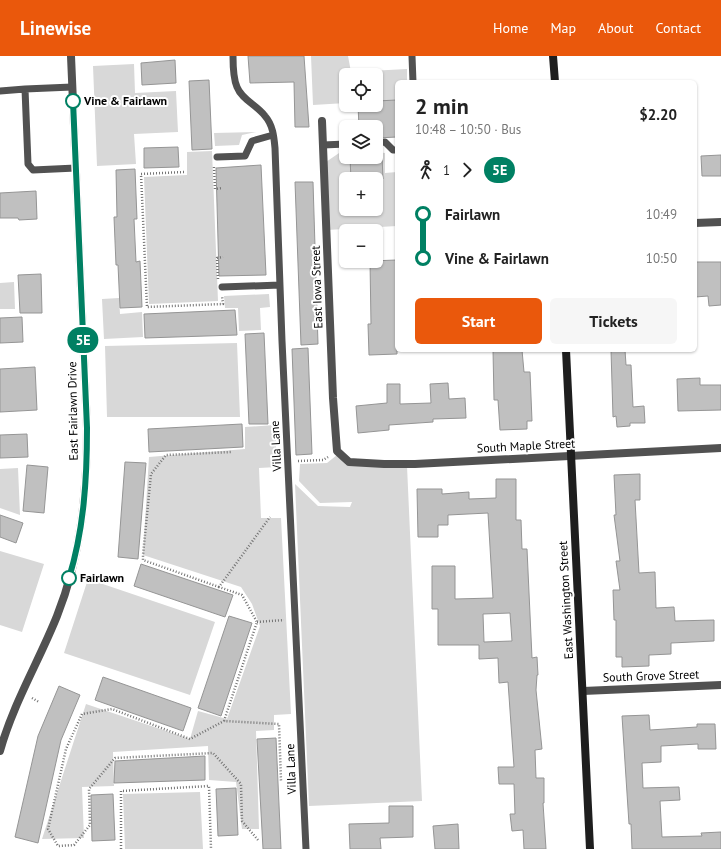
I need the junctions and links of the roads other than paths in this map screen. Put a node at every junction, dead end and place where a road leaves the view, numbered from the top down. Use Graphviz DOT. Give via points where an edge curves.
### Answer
graph roads {
  1 [pos="71,56"];
  2 [pos="233,56"];
  3 [pos="412,56"];
  4 [pos="553,56"];
  5 [pos="413,80"];
  6 [pos="555,80"];
  7 [pos="72,87"];
  8 [pos="25,89"];
  9 [pos="0,91"];
  10 [pos="322,121"];
  11 [pos="273,135"];
  12 [pos="383,142"];
  13 [pos="339,144"];
  14 [pos="322,145"];
  15 [pos="395,150"];
  16 [pos="217,157"];
  17 [pos="76,168"];
  18 [pos="721,222"];
  19 [pos="697,223"];
  20 [pos="280,285"];
  21 [pos="222,287"];
  22 [pos="566,352"];
  23 [pos="721,448"];
  24 [pos="337,451"];
  25 [pos="571,455"];
  26 [pos="721,684"];
  27 [pos="583,691"];
  28 [pos="0,751"];
  29 [pos="306,849"];
  30 [pos="590,849"];
  1 -- 7 [label="street, East Fairlawn Drive"];
  2 -- 11 [label="lane, Villa Lane" via="236,87 265,116"];
  3 -- 5 [label="lane"];
  4 -- 6 [label="main road"];
  7 -- 8 [label="lane"];
  7 -- 17 [label="street, East Fairlawn Drive"];
  8 -- 9 [label="lane"];
  8 -- 17 [label="lane" via="28,164 33,170"];
  10 -- 14 [label="street, East Iowa Street"];
  11 -- 16 [label="lane" via="252,140 245,156"];
  11 -- 20 [label="lane, Villa Lane"];
  12 -- 15 [label="lane"];
  13 -- 14 [label="lane"];
  14 -- 24 [label="street, East Iowa Street"];
  17 -- 28 [label="street, East Fairlawn Drive" via="87,428 84,506 71,569 57,614 39,659 17,703"];
  18 -- 19 [label="street"];
  20 -- 21 [label="lane"];
  20 -- 29 [label="lane, Villa Lane"];
  22 -- 25 [label="main road, East Washington Street"];
  23 -- 25 [label="street, South Maple Street"];
  24 -- 25 [label="street, South Maple Street" via="349,462 384,464"];
  25 -- 27 [label="main road, East Washington Street"];
  26 -- 27 [label="street, South Grove Street"];
  27 -- 30 [label="main road, East Washington Street"];
}
